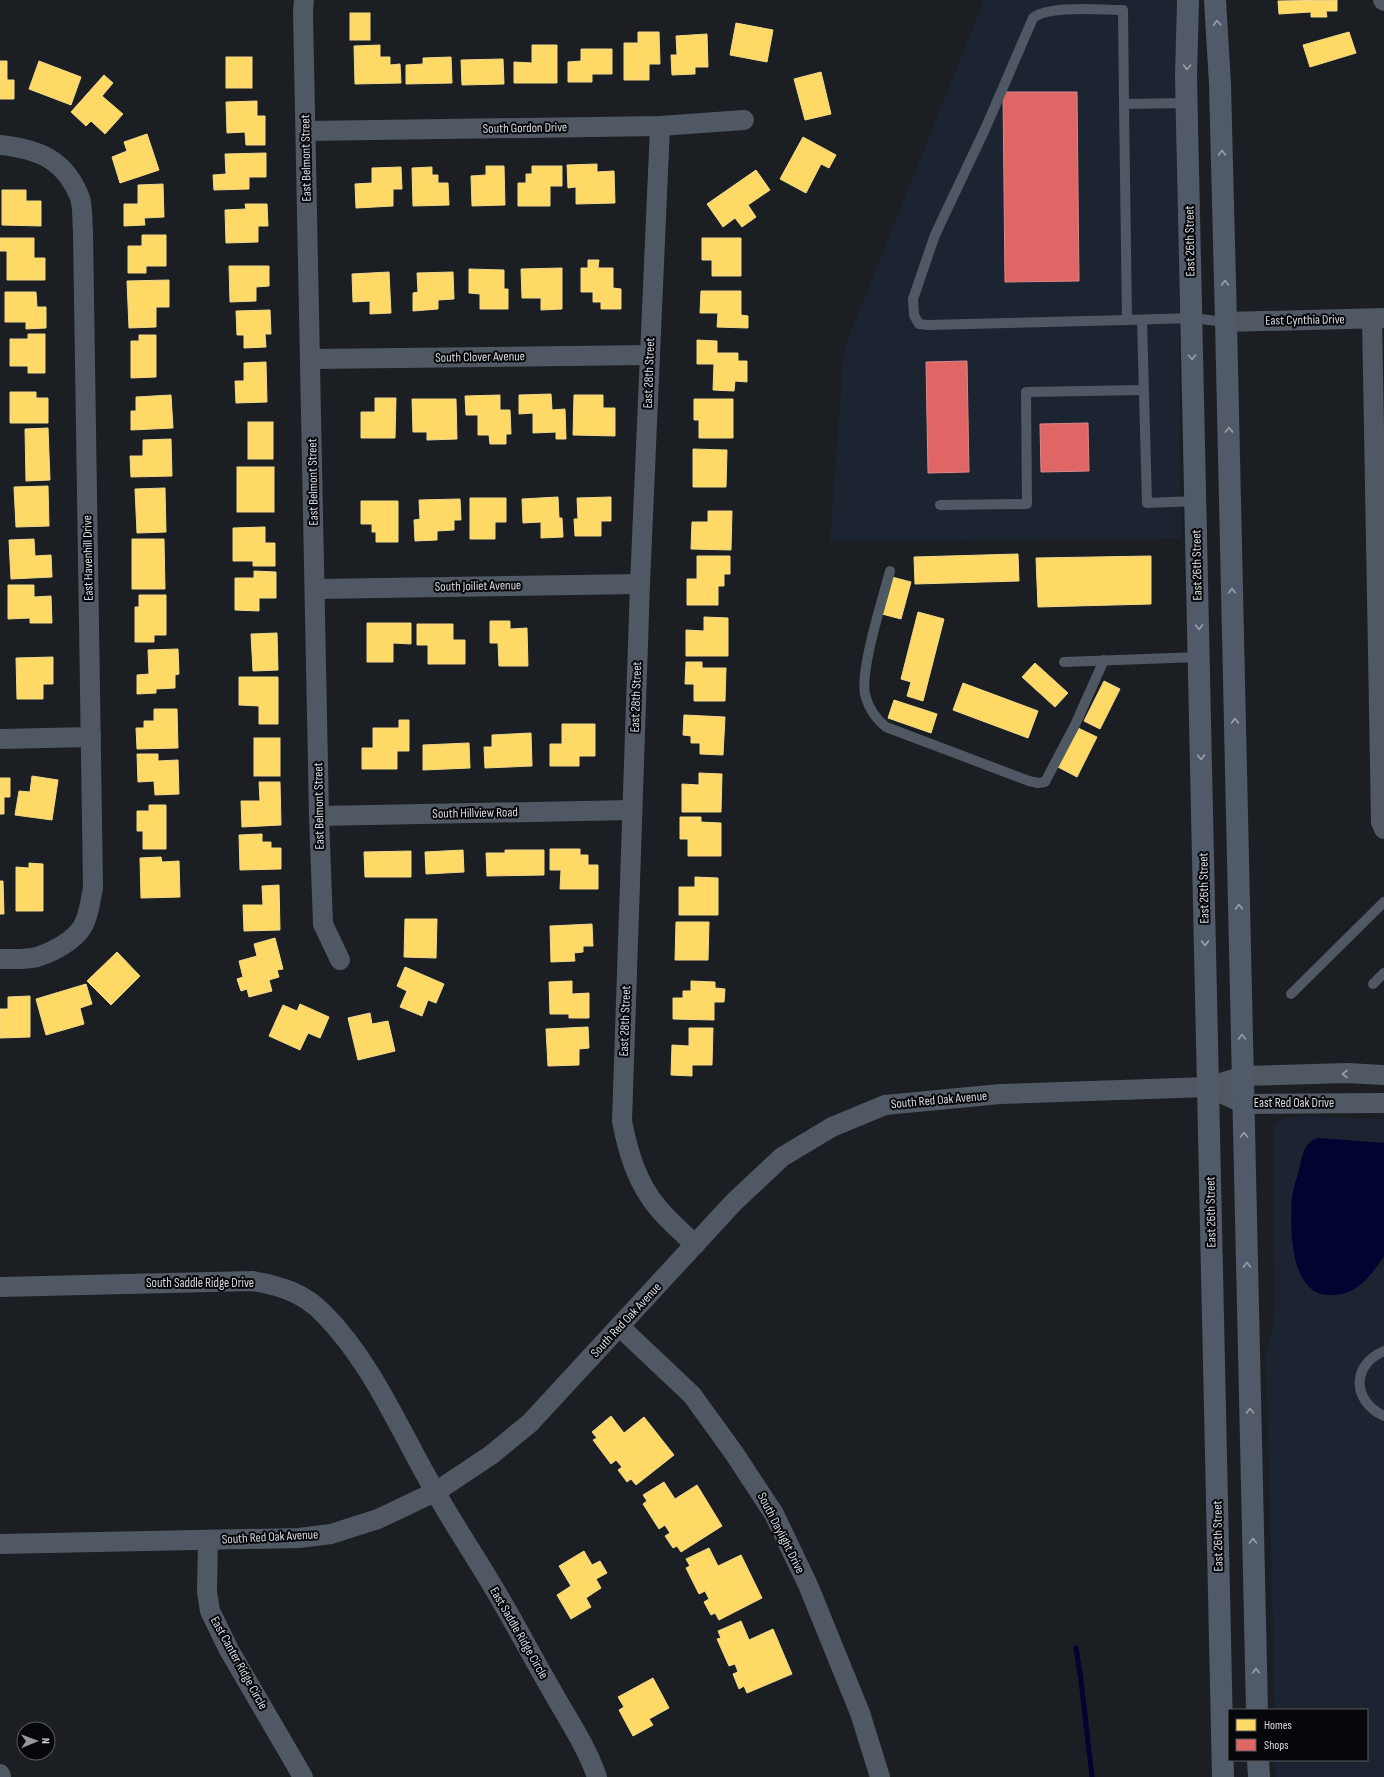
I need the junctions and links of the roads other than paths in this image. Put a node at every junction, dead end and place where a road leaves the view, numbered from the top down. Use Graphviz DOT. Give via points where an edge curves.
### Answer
graph roads {
  1 [pos="304,0"];
  2 [pos="1188,0"];
  3 [pos="1215,0"];
  4 [pos="1187,103"];
  5 [pos="1124,104"];
  6 [pos="744,120"];
  7 [pos="660,126"];
  8 [pos="306,131"];
  9 [pos="0,145"];
  10 [pos="1192,318"];
  11 [pos="1378,319"];
  12 [pos="1127,320"];
  13 [pos="1142,320"];
  14 [pos="1226,322"];
  15 [pos="649,355"];
  16 [pos="311,359"];
  17 [pos="1144,390"];
  18 [pos="1379,467"];
  19 [pos="1196,501"];
  20 [pos="940,505"];
  21 [pos="890,571"];
  22 [pos="640,584"];
  23 [pos="316,589"];
  24 [pos="1199,657"];
  25 [pos="1104,660"];
  26 [pos="1064,662"];
  27 [pos="1382,726"];
  28 [pos="91,737"];
  29 [pos="0,739"];
  30 [pos="632,810"];
  31 [pos="319,816"];
  32 [pos="1384,829"];
  33 [pos="1384,902"];
  34 [pos="0,959"];
  35 [pos="340,960"];
  36 [pos="1384,973"];
  37 [pos="1373,984"];
  38 [pos="1291,994"];
  39 [pos="1384,1075"];
  40 [pos="1243,1076"];
  41 [pos="1208,1087"];
  42 [pos="1384,1103"];
  43 [pos="1244,1104"];
  44 [pos="695,1245"];
  45 [pos="0,1287"];
  46 [pos="620,1327"];
  47 [pos="1384,1351"];
  48 [pos="1384,1416"];
  49 [pos="435,1492"];
  50 [pos="208,1540"];
  51 [pos="0,1544"];
  52 [pos="1257,1709"];
  53 [pos="1258,1761"];
  54 [pos="303,1777"];
  55 [pos="597,1777"];
  56 [pos="880,1777"];
  57 [pos="1223,1777"];
  58 [pos="1258,1777"];
  1 -- 8 [label="street, East Belmont Street"];
  2 -- 4 [label="main road, East 26th Street, one-way"];
  14 -- 3 [label="main road, one-way" via="1220,84"];
  4 -- 5 [label="lane"];
  4 -- 10 [label="main road, East 26th Street"];
  5 -- 12 [label="lane"];
  5 -- 12 [label="lane" via="1123,10 1051,10 1033,18 986,127 935,235 913,299 914,315 919,324 928,325"];
  6 -- 7 [label="street, South Gordon Drive"];
  7 -- 8 [label="street, South Gordon Drive"];
  7 -- 15 [label="street, East 28th Street"];
  8 -- 16 [label="street, East Belmont Street"];
  9 -- 28 [label="street, East Havenhill Drive" via="46,155 65,171 80,198 83,232"];
  10 -- 13 [label="lane"];
  10 -- 14 [label="lane"];
  10 -- 19 [label="main road, East 26th Street, one-way"];
  11 -- 14 [label="street, East Cynthia Drive"];
  11 -- 18 [label="street"];
  12 -- 13 [label="lane"];
  13 -- 17 [label="lane"];
  40 -- 14 [label="main road, one-way"];
  15 -- 16 [label="street, South Clover Avenue"];
  15 -- 22 [label="street, East 28th Street"];
  16 -- 23 [label="street, East Belmont Street"];
  17 -- 19 [label="lane" via="1147,503"];
  17 -- 20 [label="lane" via="1026,392 1027,504"];
  18 -- 27 [label="street"];
  19 -- 24 [label="main road, East 26th Street, one-way"];
  21 -- 25 [label="lane" via="874,629 864,682 870,708 886,727 1029,781 1045,782 1075,725"];
  22 -- 23 [label="street, South Joiliet Avenue"];
  22 -- 30 [label="street, East 28th Street"];
  23 -- 31 [label="street, East Belmont Street"];
  24 -- 25 [label="lane"];
  24 -- 41 [label="main road, East 26th Street, one-way"];
  25 -- 26 [label="lane"];
  27 -- 32 [label="street" via="1381,822"];
  28 -- 29 [label="street"];
  28 -- 34 [label="street, East Havenhill Drive" via="93,887 83,926 57,948 36,957"];
  30 -- 31 [label="street, South Hillview Road"];
  30 -- 44 [label="street, East 28th Street" via="622,1121 628,1151 644,1188 658,1208"];
  31 -- 35 [label="street, East Belmont Street" via="323,924"];
  33 -- 38 [label="lane"];
  36 -- 37 [label="lane"];
  39 -- 40 [label="street, East Red Oak Drive, one-way" via="1347,1073"];
  40 -- 41 [label="street, South Red Oak Avenue"];
  40 -- 43 [label="main road"];
  41 -- 43 [label="street, East Red Oak Drive"];
  41 -- 44 [label="street, South Red Oak Avenue" via="1000,1094 885,1105 832,1127 782,1157 734,1202"];
  41 -- 57 [label="main road, East 26th Street"];
  42 -- 43 [label="street, East Red Oak Drive"];
  52 -- 43 [label="main road, one-way"];
  44 -- 46 [label="street, South Red Oak Avenue"];
  45 -- 49 [label="street, South Saddle Ridge Drive" via="246,1281 292,1291 306,1298 323,1313 354,1348"];
  46 -- 49 [label="street, South Red Oak Avenue" via="530,1423 491,1455"];
  46 -- 56 [label="street, South Daylight Drive" via="692,1395 774,1514 808,1585 860,1713"];
  47 -- 48 [label="lane" via="1374,1355 1366,1363 1359,1383 1366,1404"];
  49 -- 50 [label="street, South Red Oak Avenue" via="378,1519 331,1534 299,1538"];
  49 -- 55 [label="street, East Saddle Ridge Circle" via="571,1722"];
  50 -- 51 [label="street, South Red Oak Avenue"];
  50 -- 54 [label="street, East Canter Ridge Circle" via="207,1592 210,1611 229,1650"];
  53 -- 58 [label="main road"];
}
